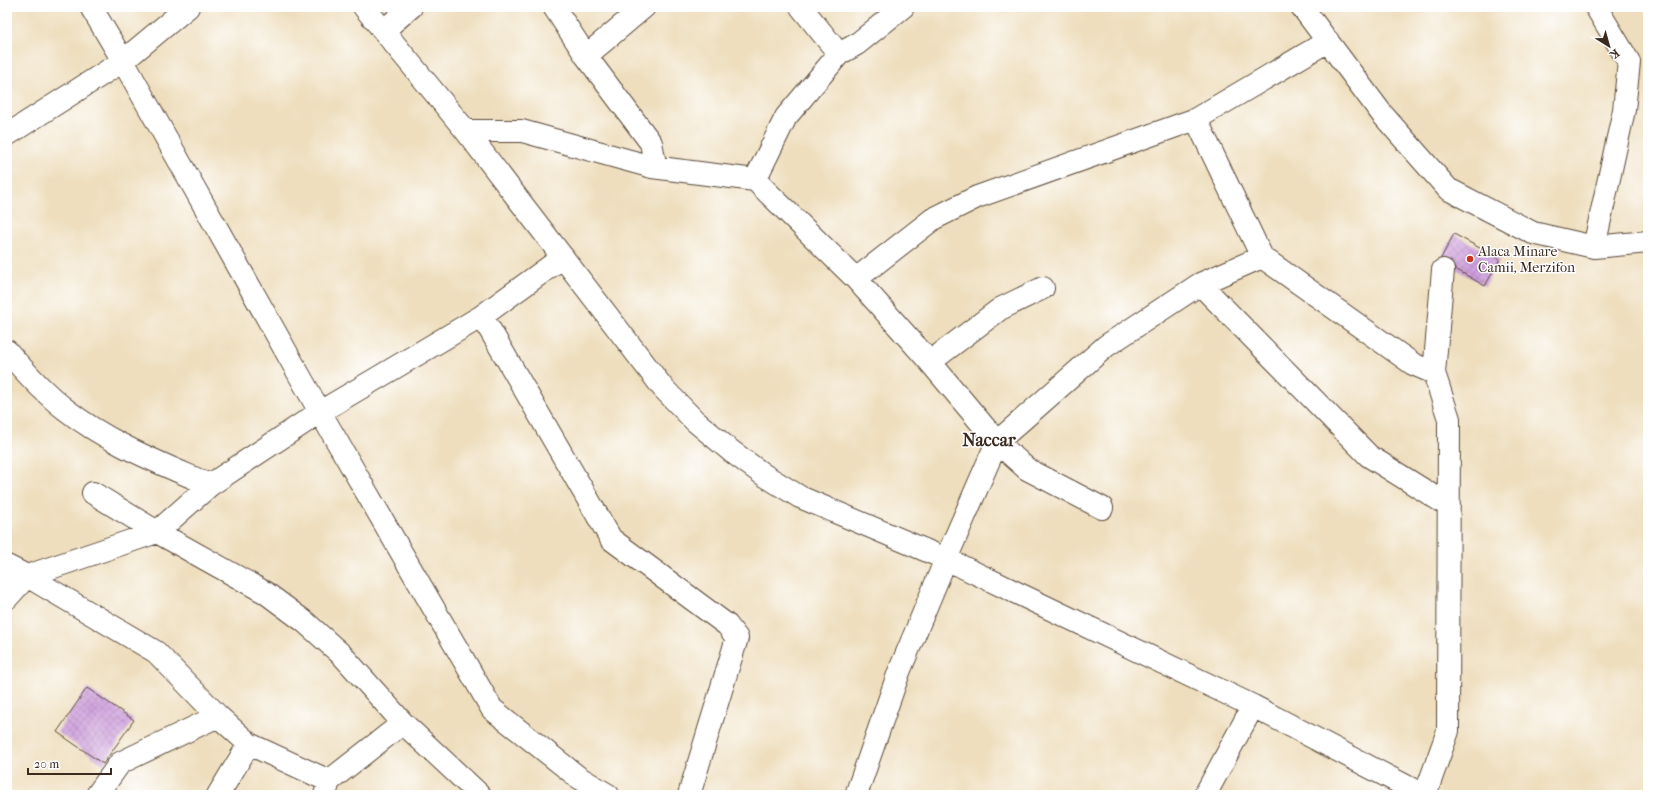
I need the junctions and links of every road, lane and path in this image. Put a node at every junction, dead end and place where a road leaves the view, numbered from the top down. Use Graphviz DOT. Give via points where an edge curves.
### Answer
graph roads {
  1 [pos="91,7"];
  2 [pos="188,7"];
  3 [pos="364,7"];
  4 [pos="411,7"];
  5 [pos="554,7"];
  6 [pos="644,7"];
  7 [pos="801,7"];
  8 [pos="903,7"];
  9 [pos="1302,7"];
  10 [pos="1596,7"];
  11 [pos="384,30"];
  12 [pos="1328,42"];
  13 [pos="839,54"];
  14 [pos="586,56"];
  15 [pos="123,61"];
  16 [pos="1196,119"];
  17 [pos="466,130"];
  18 [pos="7,135"];
  19 [pos="652,167"];
  20 [pos="756,180"];
  21 [pos="1648,242"];
  22 [pos="1594,247"];
  23 [pos="563,257"];
  24 [pos="1262,257"];
  25 [pos="1443,270"];
  26 [pos="856,279"];
  27 [pos="1200,284"];
  28 [pos="1043,288"];
  29 [pos="482,316"];
  30 [pos="7,351"];
  31 [pos="930,362"];
  32 [pos="1434,373"];
  33 [pos="320,412"];
  34 [pos="998,442"];
  35 [pos="210,485"];
  36 [pos="93,493"];
  37 [pos="1449,506"];
  38 [pos="1102,508"];
  39 [pos="157,532"];
  40 [pos="946,559"];
  41 [pos="7,566"];
  42 [pos="27,576"];
  43 [pos="7,598"];
  44 [pos="1253,706"];
  45 [pos="218,716"];
  46 [pos="403,723"];
  47 [pos="249,744"];
  48 [pos="327,788"];
  49 [pos="97,795"];
  50 [pos="218,795"];
  51 [pos="480,795"];
  52 [pos="608,795"];
  53 [pos="689,795"];
  54 [pos="856,795"];
  55 [pos="1205,795"];
  56 [pos="1424,795"];
  1 -- 15 [label="street"];
  2 -- 15 [label="street"];
  3 -- 11 [label="street"];
  4 -- 11 [label="street"];
  5 -- 14 [label="street"];
  6 -- 14 [label="street"];
  7 -- 13 [label="street"];
  8 -- 13 [label="street" via="858,44"];
  9 -- 12 [label="street"];
  10 -- 22 [label="street" via="1629,62 1624,110"];
  11 -- 17 [label="street"];
  12 -- 16 [label="street"];
  12 -- 22 [label="street" via="1382,114 1448,189 1533,233"];
  13 -- 20 [label="street" via="786,117"];
  14 -- 19 [label="street" via="651,144 654,158"];
  15 -- 18 [label="street"];
  15 -- 33 [label="street"];
  16 -- 24 [label="street"];
  16 -- 26 [label="street" via="978,197 933,219"];
  17 -- 19 [label="street" via="522,131"];
  17 -- 23 [label="street"];
  19 -- 20 [label="street"];
  20 -- 26 [label="street"];
  21 -- 22 [label="street"];
  23 -- 29 [label="street"];
  23 -- 40 [label="street" via="663,388 695,421 731,451 800,497"];
  24 -- 27 [label="street"];
  24 -- 32 [label="street" via="1413,364"];
  25 -- 32 [label="street"];
  26 -- 31 [label="street"];
  27 -- 34 [label="street" via="1106,346"];
  27 -- 37 [label="street" via="1370,456"];
  28 -- 31 [label="street" via="1000,308"];
  29 -- 33 [label="street"];
  29 -- 53 [label="street" via="611,539 727,624 737,638"];
  30 -- 35 [label="street" via="35,384 96,431"];
  31 -- 34 [label="street"];
  32 -- 37 [label="street" via="1450,419"];
  33 -- 35 [label="street"];
  33 -- 52 [label="street" via="492,709 578,777"];
  34 -- 38 [label="street" via="1027,469"];
  34 -- 40 [label="street"];
  35 -- 39 [label="street"];
  36 -- 39 [label="street"];
  37 -- 56 [label="street" via="1448,731"];
  39 -- 42 [label="street"];
  39 -- 46 [label="street" via="266,594 305,622 342,655"];
  40 -- 44 [label="street"];
  40 -- 54 [label="street" via="899,672"];
  41 -- 42 [label="street"];
  42 -- 43 [label="street"];
  42 -- 45 [label="street" via="156,652"];
  44 -- 55 [label="street"];
  44 -- 56 [label="street"];
  45 -- 47 [label="street"];
  45 -- 49 [label="street" via="120,764"];
  46 -- 48 [label="street"];
  46 -- 51 [label="street"];
  47 -- 48 [label="street"];
  47 -- 50 [label="street"];
}
